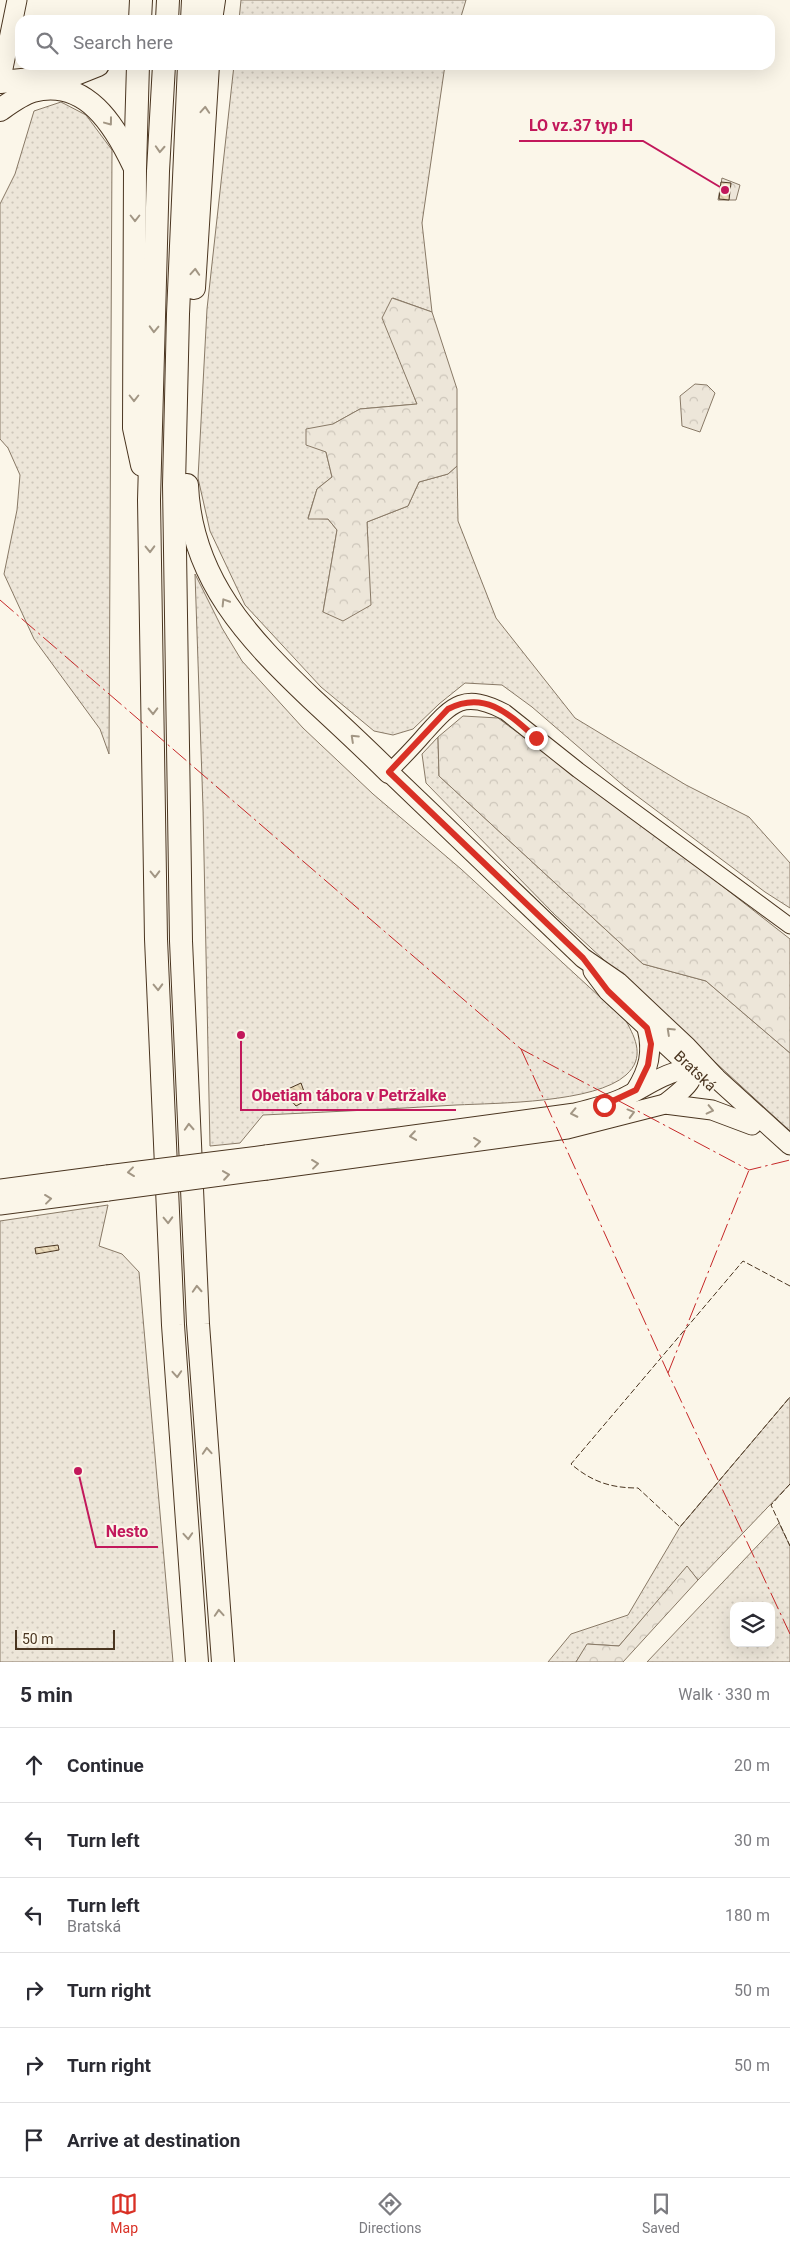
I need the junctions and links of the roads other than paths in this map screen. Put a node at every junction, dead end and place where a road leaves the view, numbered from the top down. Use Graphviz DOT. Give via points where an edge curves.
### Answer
graph roads {
  1 [pos="17,0"];
  2 [pos="168,0"];
  3 [pos="193,0"];
  4 [pos="214,0"];
  5 [pos="167,15"];
  6 [pos="192,15"];
  7 [pos="212,15"];
  8 [pos="86,70"];
  9 [pos="138,70"];
  10 [pos="164,70"];
  11 [pos="208,70"];
  12 [pos="191,71"];
  13 [pos="0,83"];
  14 [pos="0,110"];
  15 [pos="135,169"];
  16 [pos="149,500"];
  17 [pos="389,772"];
  18 [pos="790,926"];
  19 [pos="583,958"];
  20 [pos="647,1028"];
  21 [pos="687,1047"];
  22 [pos="694,1070"];
  23 [pos="716,1078"];
  24 [pos="636,1090"];
  25 [pos="665,1104"];
  26 [pos="752,1125"];
  27 [pos="790,1145"];
  28 [pos="790,1160"];
  29 [pos="267,1162"];
  30 [pos="108,1183"];
  31 [pos="0,1189"];
  32 [pos="0,1205"];
  33 [pos="197,1662"];
  34 [pos="223,1662"];
  1 -- 13 [label="main road"];
  2 -- 5 [label="highway"];
  3 -- 6 [label="highway"];
  4 -- 7 [label="highway"];
  8 -- 13 [label="highway" via="73,75"];
  9 -- 15 [label="highway"];
  10 -- 16 [label="highway, one-way"];
  17 -- 11 [label="highway, one-way" via="272,661 236,620 218,592 190,517 187,487 192,316"];
  34 -- 12 [label="highway, one-way" via="198,1324 181,941 174,485 178,314"];
  14 -- 15 [label="highway, one-way" via="33,91 72,92 91,103 108,119"];
  15 -- 16 [label="highway, one-way" via="134,428"];
  16 -- 33 [label="highway, one-way" via="157,949 173,1325"];
  17 -- 18 [label="street" via="448,709 467,702 492,705 506,712 578,770"];
  17 -- 19 [label="main road, Bratská"];
  19 -- 20 [label="main road, Bratská" via="608,991"];
  21 -- 19 [label="main road, Bratská, one-way" via="618,982"];
  20 -- 22 [label="main road, Bratská"];
  20 -- 24 [label="main road" via="650,1057"];
  21 -- 22 [label="main road"];
  21 -- 23 [label="main road, Bratská"];
  22 -- 23 [label="main road"];
  22 -- 24 [label="main road" via="672,1072"];
  22 -- 25 [label="main road" via="688,1086"];
  22 -- 26 [label="main road, Bratská"];
  23 -- 27 [label="main road, Bratská"];
  24 -- 29 [label="main road, one-way" via="604,1105 574,1113"];
  25 -- 26 [label="main road, one-way" via="712,1110"];
  29 -- 25 [label="main road, one-way" via="558,1131"];
  26 -- 28 [label="main road, Bratská"];
  29 -- 30 [label="main road, bridge"];
  30 -- 31 [label="main road"];
  32 -- 30 [label="main road, one-way"];
}
